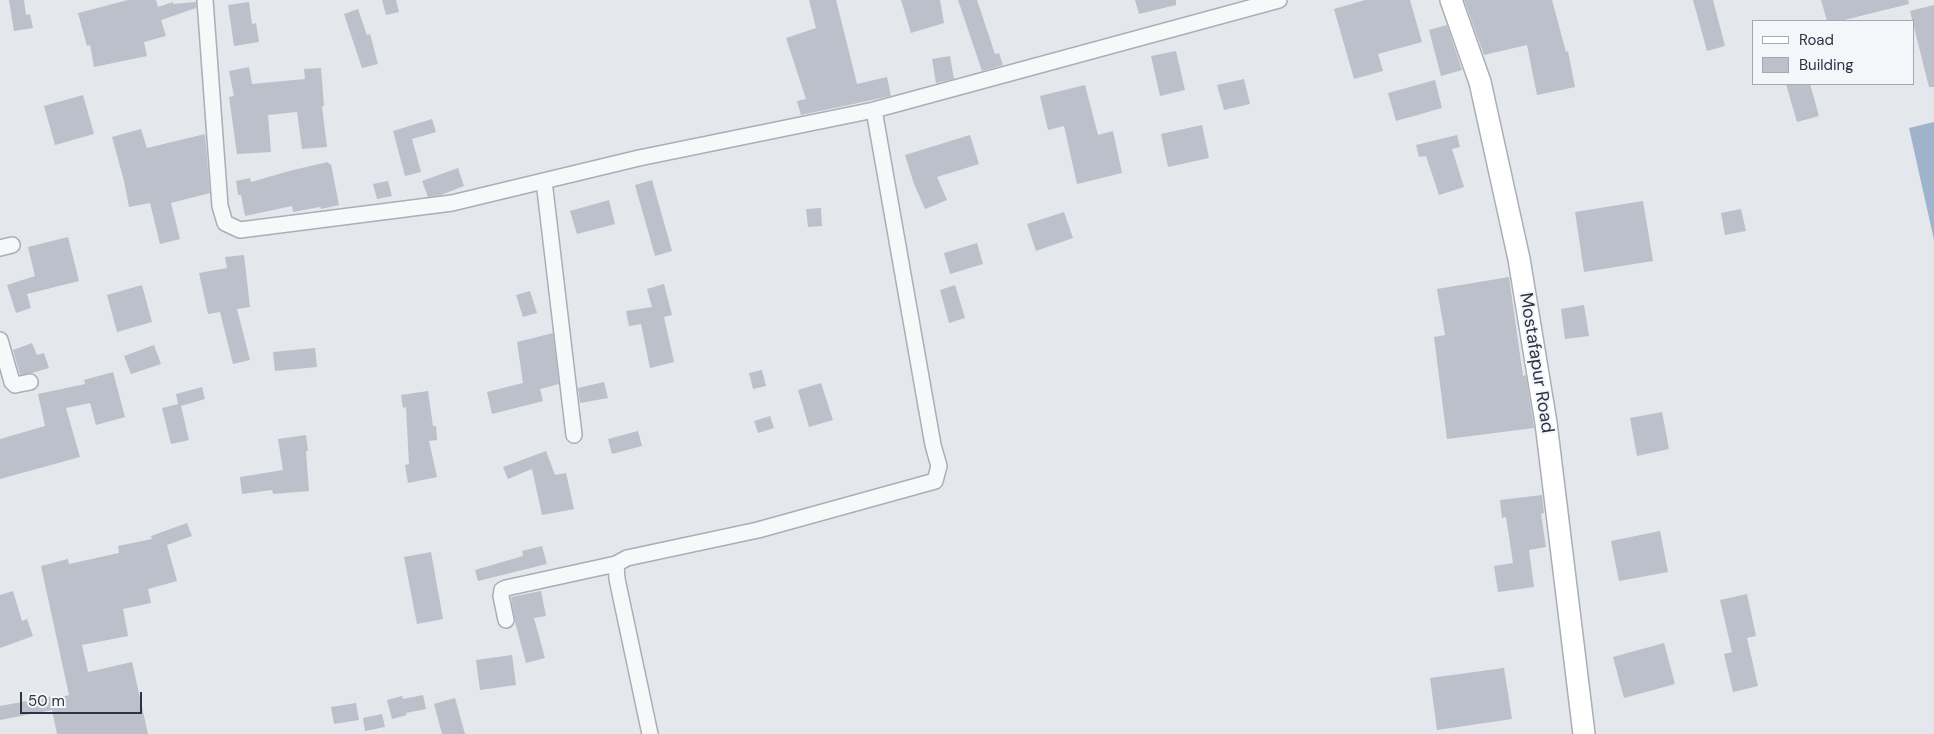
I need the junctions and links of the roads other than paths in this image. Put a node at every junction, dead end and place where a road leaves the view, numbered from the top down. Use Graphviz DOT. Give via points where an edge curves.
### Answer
graph roads {
  1 [pos="205,0"];
  2 [pos="1279,0"];
  3 [pos="1451,0"];
  4 [pos="874,110"];
  5 [pos="544,181"];
  6 [pos="0,340"];
  7 [pos="30,382"];
  8 [pos="574,435"];
  9 [pos="616,564"];
  10 [pos="506,620"];
  11 [pos="650,734"];
  12 [pos="1584,734"];
  1 -- 5 [label="street" via="220,206 225,224 240,230 452,202"];
  2 -- 4 [label="street"];
  3 -- 12 [label="street, Mostafapur Road" via="1480,82 1519,259 1546,423"];
  4 -- 5 [label="street" via="639,158"];
  4 -- 9 [label="street" via="939,466 935,481 758,530 627,558"];
  5 -- 8 [label="street"];
  6 -- 7 [label="street" via="12,382 15,385"];
  9 -- 10 [label="street" via="502,590"];
  9 -- 11 [label="street"];
}
